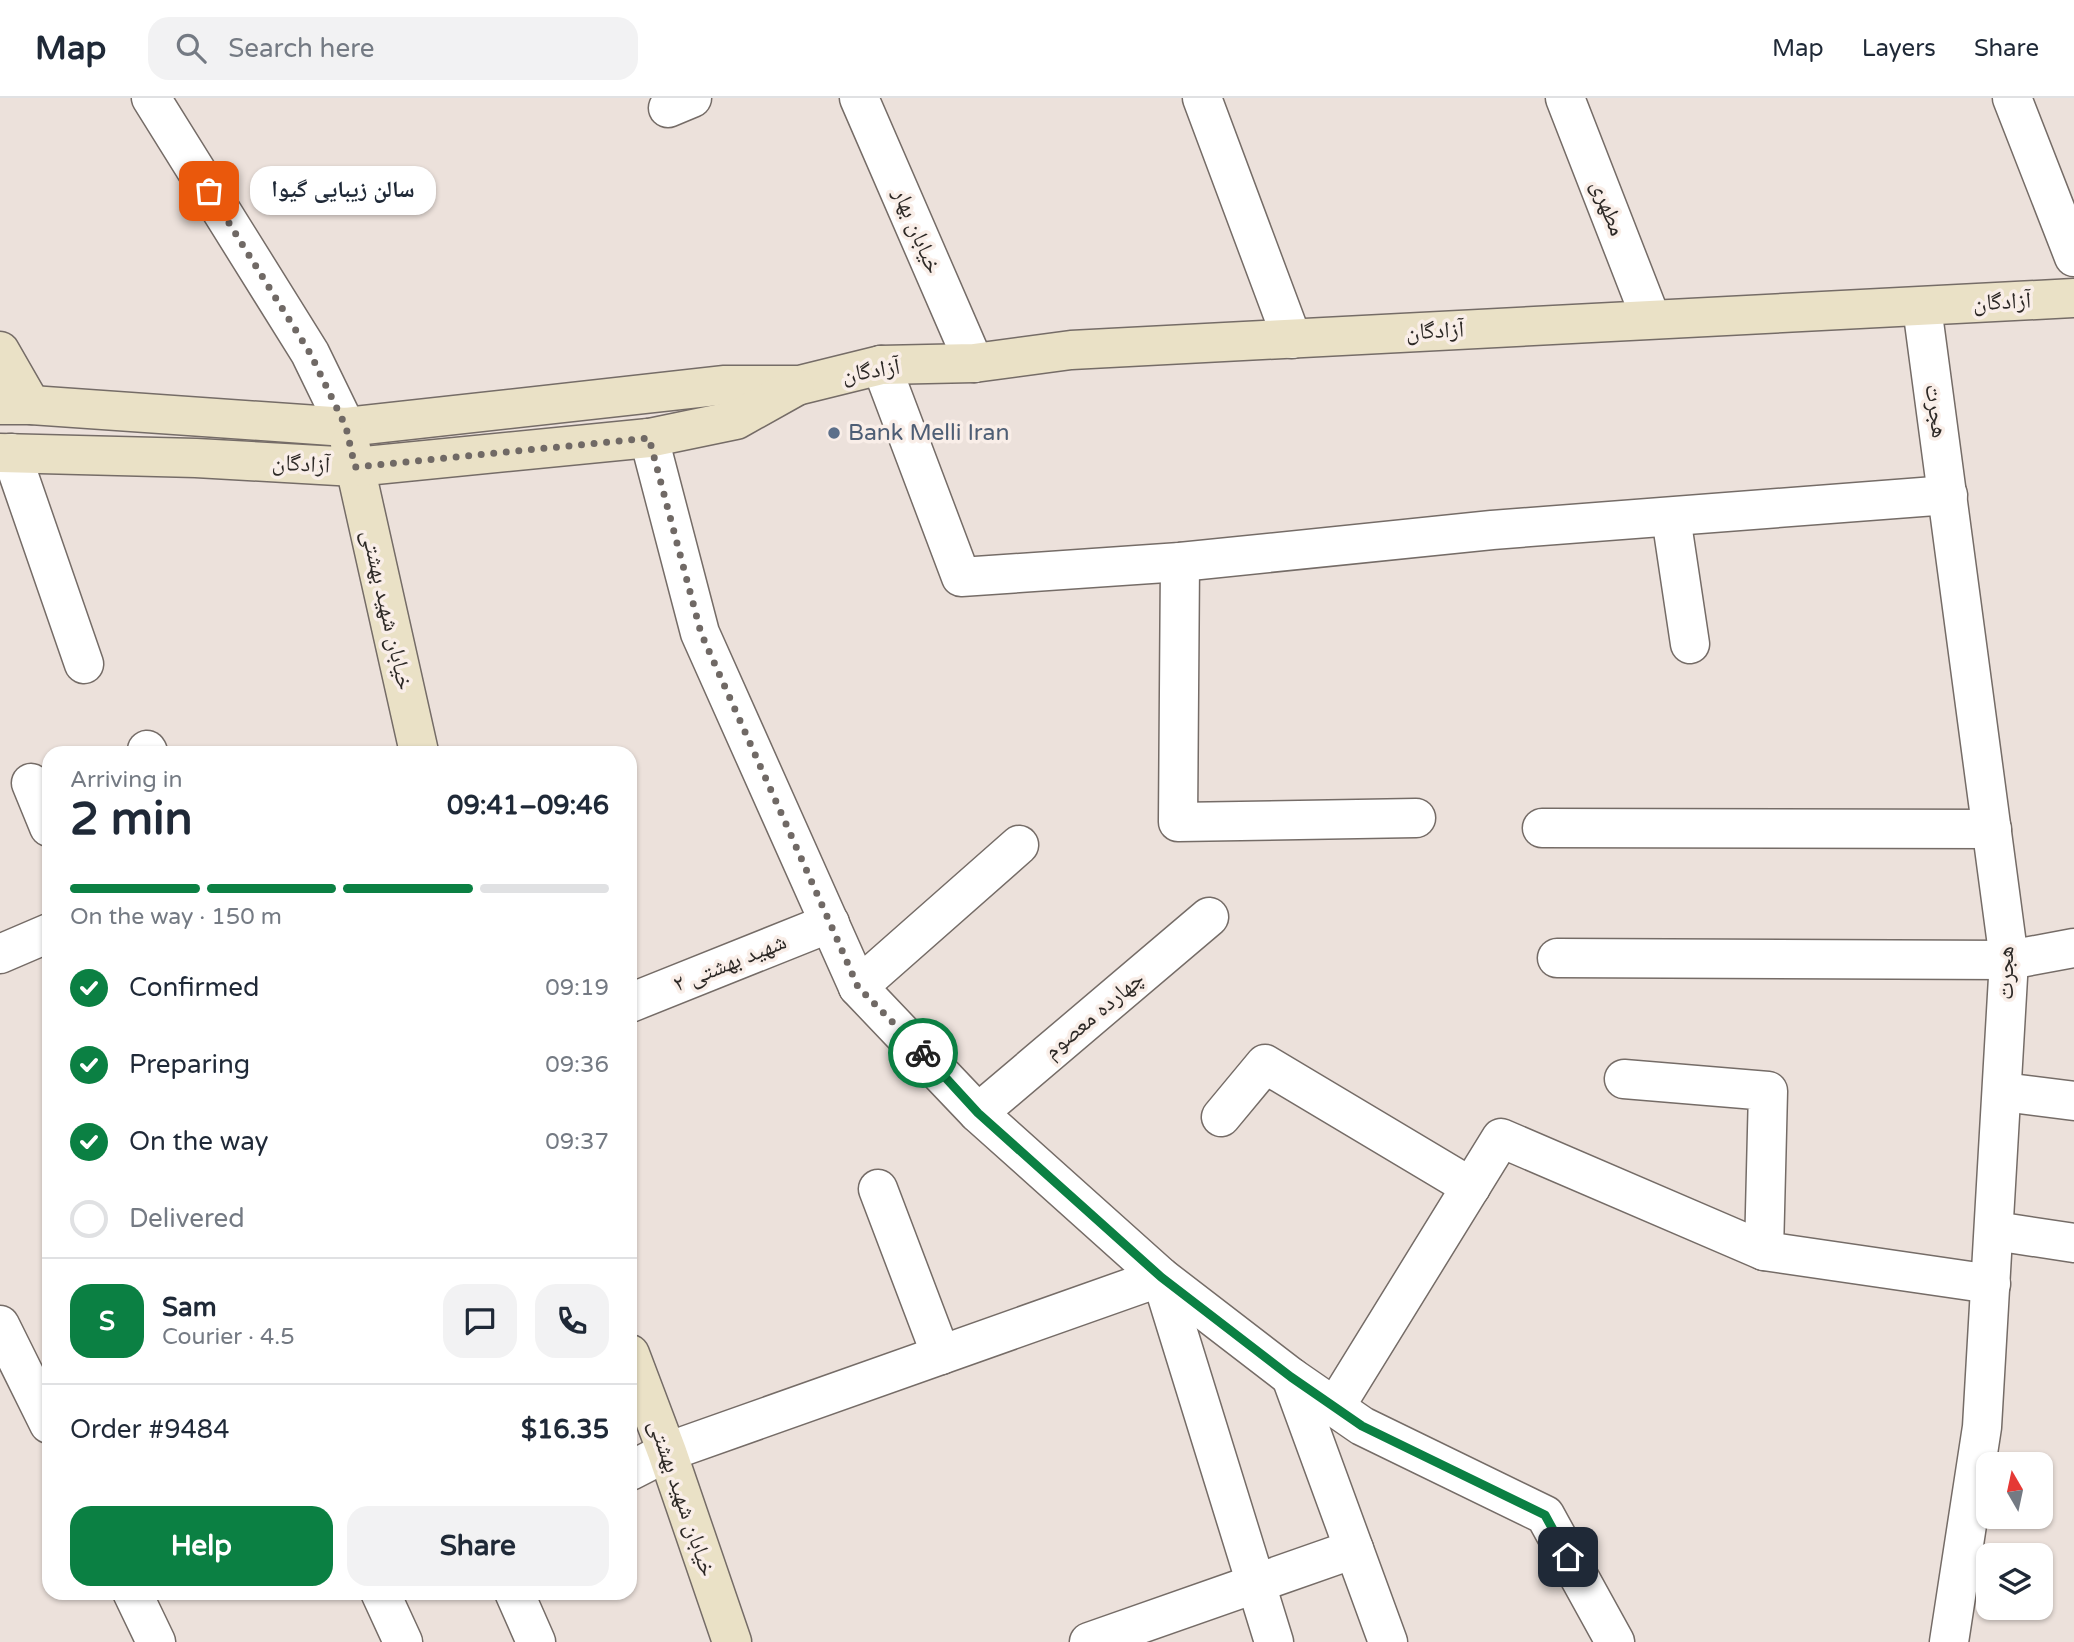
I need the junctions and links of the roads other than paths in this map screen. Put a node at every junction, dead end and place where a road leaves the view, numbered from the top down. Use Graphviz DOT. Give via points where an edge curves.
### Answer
graph roads {
  1 [pos="151,98"];
  2 [pos="859,98"];
  3 [pos="1202,98"];
  4 [pos="1565,98"];
  5 [pos="2012,98"];
  6 [pos="2074,257"];
  7 [pos="2074,298"];
  8 [pos="1922,307"];
  9 [pos="1651,319"];
  10 [pos="1292,339"];
  11 [pos="0,351"];
  12 [pos="974,363"];
  13 [pos="881,365"];
  14 [pos="800,385"];
  15 [pos="16,405"];
  16 [pos="346,427"];
  17 [pos="649,438"];
  18 [pos="6,453"];
  19 [pos="355,467"];
  20 [pos="1948,495"];
  21 [pos="1671,517"];
  22 [pos="1180,562"];
  23 [pos="1690,644"];
  24 [pos="84,664"];
  25 [pos="418,746"];
  26 [pos="31,783"];
  27 [pos="42,810"];
  28 [pos="1416,818"];
  29 [pos="1542,828"];
  30 [pos="1992,828"];
  31 [pos="1018,845"];
  32 [pos="1209,917"];
  33 [pos="830,923"];
  34 [pos="42,936"];
  35 [pos="2074,948"];
  36 [pos="0,954"];
  37 [pos="1557,958"];
  38 [pos="2009,960"];
  39 [pos="858,987"];
  40 [pos="637,1000"];
  41 [pos="1624,1079"];
  42 [pos="2003,1092"];
  43 [pos="2074,1101"];
  44 [pos="978,1113"];
  45 [pos="1221,1117"];
  46 [pos="1471,1187"];
  47 [pos="878,1189"];
  48 [pos="1995,1231"];
  49 [pos="2074,1243"];
  50 [pos="1764,1251"];
  51 [pos="1161,1277"];
  52 [pos="1992,1284"];
  53 [pos="0,1325"];
  54 [pos="941,1355"];
  55 [pos="637,1373"];
  56 [pos="1291,1377"];
  57 [pos="1335,1407"];
  58 [pos="42,1410"];
  59 [pos="667,1452"];
  60 [pos="637,1467"];
  61 [pos="1354,1549"];
  62 [pos="1254,1582"];
  63 [pos="136,1600"];
  64 [pos="384,1600"];
  65 [pos="518,1600"];
  66 [pos="156,1642"];
  67 [pos="403,1642"];
  68 [pos="536,1642"];
  69 [pos="732,1642"];
  70 [pos="1088,1642"];
  71 [pos="1274,1642"];
  72 [pos="1388,1642"];
  73 [pos="1615,1642"];
  74 [pos="1949,1642"];
  1 -- 16 [label="street" via="310,353"];
  2 -- 12 [label="street, خیابان بهار"];
  3 -- 10 [label="street"];
  4 -- 9 [label="street, مطهری"];
  5 -- 6 [label="street"];
  7 -- 8 [label="street, آزادگان"];
  8 -- 9 [label="street, آزادگان"];
  8 -- 20 [label="street, هجرت"];
  9 -- 10 [label="street, آزادگان"];
  10 -- 12 [label="street, آزادگان" via="1071,350"];
  11 -- 15 [label="street"];
  12 -- 13 [label="street, آزادگان"];
  13 -- 14 [label="street, آزادگان"];
  13 -- 22 [label="street" via="961,577"];
  14 -- 16 [label="street, آزادگان" via="725,385"];
  14 -- 17 [label="street, آزادگان" via="736,420"];
  15 -- 16 [label="street, آزادگان"];
  16 -- 19 [label="street, خیابان شهید بهشتی"];
  17 -- 19 [label="street, آزادگان"];
  17 -- 33 [label="street" via="701,633"];
  18 -- 19 [label="street, آزادگان"];
  18 -- 24 [label="street"];
  19 -- 25 [label="street, خیابان شهید بهشتی"];
  20 -- 21 [label="street"];
  20 -- 30 [label="street, هجرت"];
  21 -- 22 [label="street"];
  21 -- 23 [label="street"];
  22 -- 28 [label="street" via="1178,822"];
  26 -- 27 [label="street"];
  29 -- 30 [label="street"];
  30 -- 38 [label="street, هجرت"];
  31 -- 39 [label="street"];
  32 -- 44 [label="street, چهارده معصوم"];
  33 -- 39 [label="street"];
  33 -- 40 [label="street, شهید بهشتی ۲"];
  34 -- 36 [label="street"];
  35 -- 38 [label="street"];
  37 -- 38 [label="street"];
  38 -- 42 [label="street, هجرت"];
  39 -- 44 [label="street"];
  41 -- 50 [label="street" via="1768,1091"];
  42 -- 43 [label="street"];
  42 -- 48 [label="street, هجرت"];
  44 -- 51 [label="street"];
  45 -- 46 [label="street" via="1265,1064"];
  46 -- 50 [label="street" via="1501,1138"];
  46 -- 57 [label="street"];
  47 -- 54 [label="street"];
  48 -- 49 [label="street"];
  48 -- 52 [label="street, هجرت"];
  50 -- 52 [label="street"];
  51 -- 54 [label="street"];
  51 -- 56 [label="street"];
  51 -- 62 [label="street"];
  52 -- 74 [label="street, هجرت" via="1982,1427"];
  53 -- 58 [label="street"];
  54 -- 59 [label="street"];
  55 -- 59 [label="street, خیابان شهید بهشتی"];
  56 -- 57 [label="street"];
  56 -- 61 [label="street"];
  57 -- 73 [label="street" via="1362,1426 1545,1515"];
  59 -- 60 [label="street"];
  59 -- 69 [label="street, خیابان شهید بهشتی"];
  61 -- 62 [label="street"];
  61 -- 72 [label="street"];
  62 -- 70 [label="street"];
  62 -- 71 [label="street"];
  63 -- 66 [label="street"];
  64 -- 67 [label="street"];
  65 -- 68 [label="street"];
}
